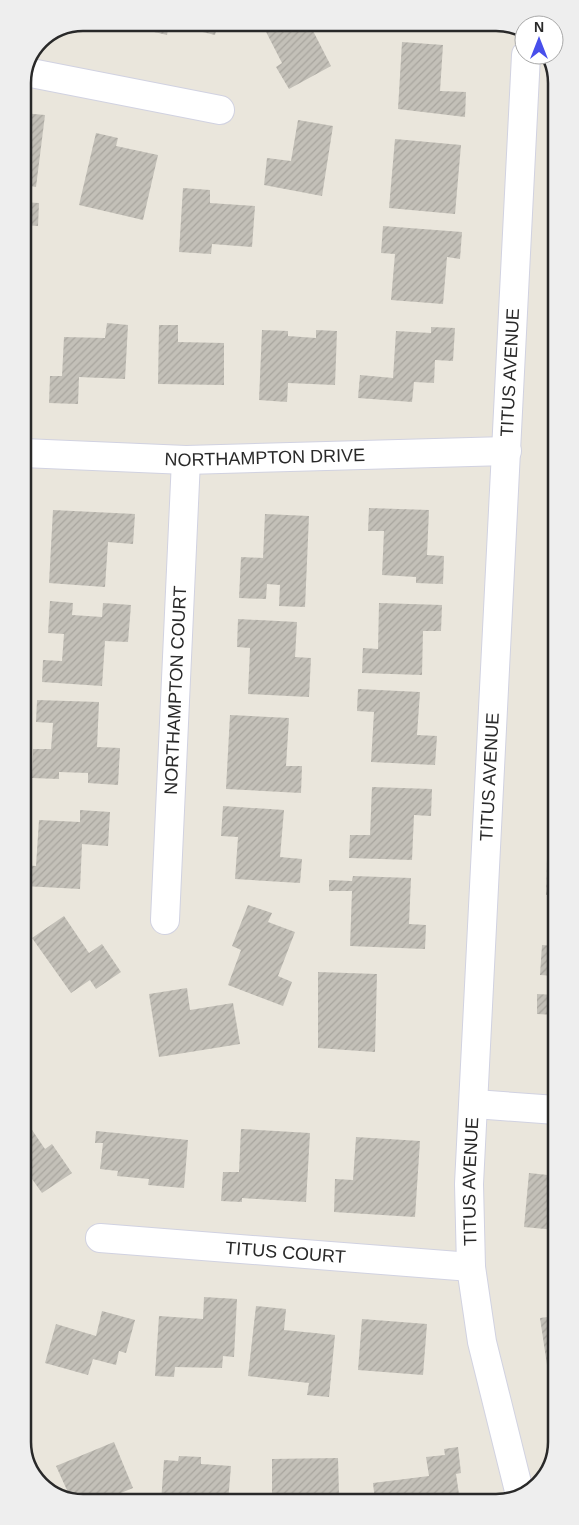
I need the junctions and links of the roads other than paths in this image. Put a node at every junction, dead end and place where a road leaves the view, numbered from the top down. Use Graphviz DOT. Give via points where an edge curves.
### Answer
graph roads {
  1 [pos="525,65"];
  2 [pos="32,73"];
  3 [pos="220,110"];
  4 [pos="506,451"];
  5 [pos="31,453"];
  6 [pos="186,460"];
  7 [pos="165,920"];
  8 [pos="475,1104"];
  9 [pos="548,1109"];
  10 [pos="100,1238"];
  11 [pos="471,1266"];
  12 [pos="518,1488"];
  1 -- 4 [label="street, TITUS AVENUE"];
  2 -- 3 [label="street"];
  4 -- 6 [label="street, NORTHAMPTON DRIVE"];
  4 -- 8 [label="street, TITUS AVENUE"];
  5 -- 6 [label="street, NORTHAMPTON DRIVE"];
  6 -- 7 [label="street, NORTHAMPTON COURT"];
  8 -- 9 [label="street"];
  8 -- 11 [label="street, TITUS AVENUE" via="469,1184"];
  10 -- 11 [label="street, TITUS COURT"];
  11 -- 12 [label="street, TITUS AVENUE" via="482,1342"];
}
